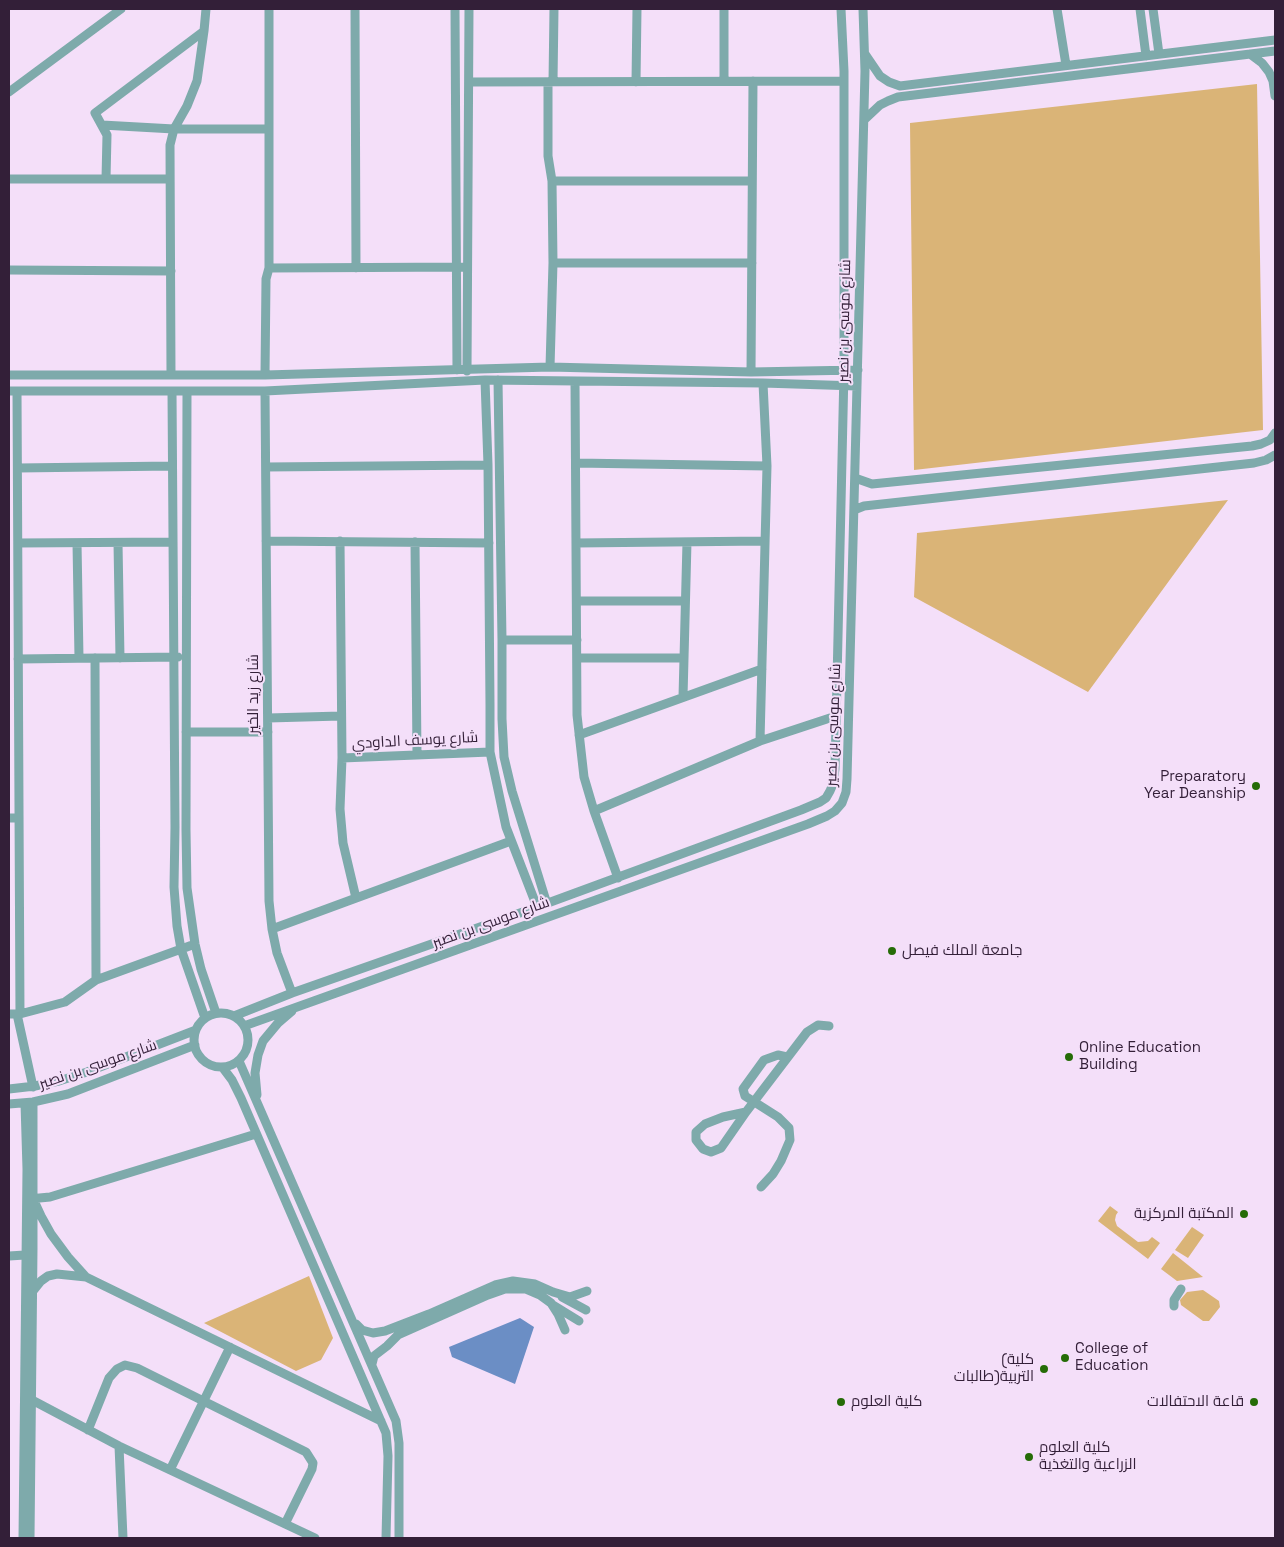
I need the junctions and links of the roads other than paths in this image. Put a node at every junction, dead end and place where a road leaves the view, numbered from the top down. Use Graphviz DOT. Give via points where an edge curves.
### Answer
graph roads {
  1 [pos="121,9"];
  2 [pos="206,9"];
  3 [pos="269,9"];
  4 [pos="355,9"];
  5 [pos="455,9"];
  6 [pos="469,9"];
  7 [pos="554,9"];
  8 [pos="637,9"];
  9 [pos="724,9"];
  10 [pos="841,9"];
  11 [pos="863,9"];
  12 [pos="1058,9"];
  13 [pos="1140,9"];
  14 [pos="1153,9"];
  15 [pos="204,31"];
  16 [pos="1275,40"];
  17 [pos="1275,51"];
  18 [pos="865,54"];
  19 [pos="1159,54"];
  20 [pos="1250,54"];
  21 [pos="1146,56"];
  22 [pos="1066,66"];
  23 [pos="844,81"];
  24 [pos="469,82"];
  25 [pos="550,82"];
  26 [pos="636,82"];
  27 [pos="724,82"];
  28 [pos="753,82"];
  29 [pos="9,92"];
  30 [pos="1275,96"];
  31 [pos="864,120"];
  32 [pos="102,125"];
  33 [pos="174,129"];
  34 [pos="270,129"];
  35 [pos="9,179"];
  36 [pos="106,179"];
  37 [pos="170,179"];
  38 [pos="752,180"];
  39 [pos="552,181"];
  40 [pos="553,263"];
  41 [pos="752,263"];
  42 [pos="455,267"];
  43 [pos="467,267"];
  44 [pos="269,268"];
  45 [pos="356,268"];
  46 [pos="9,270"];
  47 [pos="171,271"];
  48 [pos="550,368"];
  49 [pos="457,370"];
  50 [pos="858,370"];
  51 [pos="467,371"];
  52 [pos="844,371"];
  53 [pos="751,372"];
  54 [pos="265,374"];
  55 [pos="9,375"];
  56 [pos="171,375"];
  57 [pos="485,380"];
  58 [pos="498,380"];
  59 [pos="575,381"];
  60 [pos="763,383"];
  61 [pos="844,385"];
  62 [pos="857,386"];
  63 [pos="13,391"];
  64 [pos="172,391"];
  65 [pos="186,391"];
  66 [pos="265,391"];
  67 [pos="1275,433"];
  68 [pos="1275,455"];
  69 [pos="576,463"];
  70 [pos="488,465"];
  71 [pos="172,466"];
  72 [pos="767,466"];
  73 [pos="266,467"];
  74 [pos="18,468"];
  75 [pos="855,478"];
  76 [pos="854,510"];
  77 [pos="266,541"];
  78 [pos="340,541"];
  79 [pos="765,541"];
  80 [pos="173,542"];
  81 [pos="415,542"];
  82 [pos="687,542"];
  83 [pos="18,543"];
  84 [pos="77,543"];
  85 [pos="118,543"];
  86 [pos="489,543"];
  87 [pos="576,543"];
  88 [pos="577,601"];
  89 [pos="685,601"];
  90 [pos="502,640"];
  91 [pos="577,640"];
  92 [pos="174,657"];
  93 [pos="186,657"];
  94 [pos="78,658"];
  95 [pos="95,658"];
  96 [pos="120,658"];
  97 [pos="577,658"];
  98 [pos="684,658"];
  99 [pos="18,659"];
  100 [pos="490,665"];
  101 [pos="502,665"];
  102 [pos="762,669"];
  103 [pos="683,697"];
  104 [pos="341,716"];
  105 [pos="836,716"];
  106 [pos="268,718"];
  107 [pos="186,732"];
  108 [pos="268,732"];
  109 [pos="579,735"];
  110 [pos="760,741"];
  111 [pos="9,742"];
  112 [pos="19,742"];
  113 [pos="490,752"];
  114 [pos="417,755"];
  115 [pos="342,758"];
  116 [pos="594,811"];
  117 [pos="9,818"];
  118 [pos="19,818"];
  119 [pos="511,841"];
  120 [pos="618,878"];
  121 [pos="356,898"];
  122 [pos="547,904"];
  123 [pos="537,908"];
  124 [pos="272,929"];
  125 [pos="9,935"];
  126 [pos="20,935"];
  127 [pos="195,944"];
  128 [pos="181,949"];
  129 [pos="96,980"];
  130 [pos="292,994"];
  131 [pos="296,1007"];
  132 [pos="216,1013"];
  133 [pos="15,1014"];
  134 [pos="234,1016"];
  135 [pos="205,1018"];
  136 [pos="244,1026"];
  137 [pos="829,1026"];
  138 [pos="196,1030"];
  139 [pos="195,1045"];
  140 [pos="788,1057"];
  141 [pos="239,1061"];
  142 [pos="223,1068"];
  143 [pos="33,1087"];
  144 [pos="9,1089"];
  145 [pos="257,1102"];
  146 [pos="754,1102"];
  147 [pos="29,1103"];
  148 [pos="9,1104"];
  149 [pos="746,1112"];
  150 [pos="256,1134"];
  151 [pos="761,1187"];
  152 [pos="30,1199"];
  153 [pos="25,1255"];
  154 [pos="9,1256"];
  155 [pos="86,1277"];
  156 [pos="1181,1289"];
  157 [pos="33,1291"];
  158 [pos="587,1292"];
  159 [pos="555,1293"];
  160 [pos="550,1303"];
  161 [pos="1174,1306"];
  162 [pos="586,1310"];
  163 [pos="353,1321"];
  164 [pos="579,1321"];
  165 [pos="565,1330"];
  166 [pos="230,1347"];
  167 [pos="372,1364"];
  168 [pos="32,1400"];
  169 [pos="204,1401"];
  170 [pos="381,1421"];
  171 [pos="88,1430"];
  172 [pos="119,1446"];
  173 [pos="170,1470"];
  174 [pos="285,1524"];
  175 [pos="23,1538"];
  176 [pos="30,1538"];
  177 [pos="123,1538"];
  178 [pos="315,1538"];
  179 [pos="386,1538"];
  180 [pos="399,1538"];
  1 -- 29 [label="street"];
  2 -- 15 [label="street"];
  3 -- 34 [label="street"];
  4 -- 45 [label="street"];
  5 -- 42 [label="street"];
  6 -- 24 [label="street"];
  7 -- 25 [label="street"];
  8 -- 26 [label="street"];
  9 -- 27 [label="street"];
  10 -- 23 [label="street, شارع موسى بن نصير"];
  11 -- 18 [label="street, شارع موسى بن نصير"];
  12 -- 22 [label="street"];
  13 -- 21 [label="street"];
  14 -- 19 [label="street"];
  15 -- 32 [label="street" via="95,112"];
  15 -- 33 [label="street" via="197,81"];
  16 -- 19 [label="street"];
  17 -- 20 [label="street"];
  18 -- 22 [label="street" via="880,76 900,86"];
  18 -- 31 [label="street, شارع موسى بن نصير"];
  19 -- 21 [label="street"];
  20 -- 30 [label="street" via="1269,72"];
  20 -- 31 [label="street" via="898,97 880,105"];
  21 -- 22 [label="street"];
  23 -- 28 [label="street"];
  23 -- 52 [label="street, شارع موسى بن نصير"];
  24 -- 25 [label="street"];
  24 -- 43 [label="street"];
  25 -- 26 [label="street"];
  25 -- 39 [label="street" via="548,156"];
  26 -- 27 [label="street"];
  27 -- 28 [label="street"];
  28 -- 38 [label="street"];
  31 -- 50 [label="street, شارع موسى بن نصير"];
  32 -- 33 [label="street"];
  32 -- 36 [label="street" via="107,135"];
  33 -- 34 [label="street"];
  33 -- 37 [label="street" via="170,145"];
  34 -- 44 [label="street"];
  35 -- 36 [label="street"];
  36 -- 37 [label="street"];
  37 -- 47 [label="street"];
  38 -- 39 [label="street"];
  38 -- 41 [label="street"];
  39 -- 40 [label="street"];
  40 -- 41 [label="street"];
  40 -- 48 [label="street"];
  41 -- 53 [label="street"];
  42 -- 43 [label="street"];
  42 -- 45 [label="street"];
  42 -- 49 [label="street"];
  43 -- 51 [label="street"];
  44 -- 45 [label="street"];
  44 -- 54 [label="street" via="266,279"];
  46 -- 47 [label="street"];
  47 -- 56 [label="street"];
  48 -- 51 [label="street"];
  48 -- 53 [label="street"];
  49 -- 51 [label="street"];
  49 -- 54 [label="street"];
  50 -- 52 [label="street"];
  50 -- 62 [label="street, شارع موسى بن نصير"];
  52 -- 53 [label="street"];
  52 -- 61 [label="street, شارع موسى بن نصير"];
  54 -- 56 [label="street"];
  55 -- 56 [label="street"];
  57 -- 58 [label="street"];
  57 -- 66 [label="street"];
  57 -- 70 [label="street"];
  58 -- 59 [label="street"];
  58 -- 90 [label="street"];
  59 -- 60 [label="street"];
  59 -- 69 [label="street"];
  60 -- 61 [label="street"];
  60 -- 72 [label="street"];
  61 -- 62 [label="street"];
  61 -- 105 [label="street, شارع موسى بن نصير"];
  62 -- 75 [label="street, شارع موسى بن نصير"];
  63 -- 64 [label="street"];
  63 -- 74 [label="street"];
  64 -- 65 [label="street"];
  64 -- 71 [label="street"];
  65 -- 66 [label="street"];
  65 -- 93 [label="street"];
  66 -- 73 [label="street, شارع زيد الخير"];
  67 -- 75 [label="street" via="1270,440 1252,446 872,484"];
  68 -- 76 [label="street" via="1254,463 864,506"];
  69 -- 72 [label="street"];
  69 -- 87 [label="street"];
  70 -- 73 [label="street"];
  70 -- 86 [label="street"];
  71 -- 74 [label="street"];
  71 -- 80 [label="street"];
  72 -- 79 [label="street"];
  73 -- 77 [label="street, شارع زيد الخير"];
  74 -- 83 [label="street"];
  75 -- 76 [label="street, شارع موسى بن نصير"];
  76 -- 131 [label="street, شارع موسى بن نصير" via="847,785 842,803 836,810 808,824"];
  77 -- 78 [label="street"];
  77 -- 106 [label="street, شارع زيد الخير"];
  78 -- 81 [label="street"];
  78 -- 104 [label="street"];
  79 -- 82 [label="street"];
  79 -- 102 [label="street"];
  80 -- 85 [label="street"];
  80 -- 92 [label="street"];
  81 -- 86 [label="street"];
  81 -- 114 [label="street"];
  82 -- 87 [label="street"];
  82 -- 89 [label="street"];
  83 -- 84 [label="street"];
  83 -- 99 [label="street"];
  84 -- 85 [label="street"];
  84 -- 94 [label="street"];
  85 -- 96 [label="street"];
  86 -- 100 [label="street"];
  87 -- 88 [label="street"];
  88 -- 89 [label="street"];
  88 -- 91 [label="street"];
  89 -- 98 [label="street"];
  90 -- 91 [label="street"];
  90 -- 101 [label="street"];
  91 -- 97 [label="street"];
  92 -- 93 [label="street"];
  92 -- 96 [label="street"];
  92 -- 128 [label="street" via="174,887"];
  93 -- 107 [label="street"];
  94 -- 95 [label="street"];
  94 -- 99 [label="street"];
  95 -- 96 [label="street"];
  95 -- 129 [label="street"];
  97 -- 98 [label="street"];
  97 -- 109 [label="street"];
  98 -- 103 [label="street"];
  99 -- 112 [label="street"];
  100 -- 101 [label="street"];
  100 -- 113 [label="street"];
  101 -- 122 [label="street" via="504,757"];
  102 -- 103 [label="street"];
  102 -- 110 [label="street"];
  103 -- 109 [label="street"];
  104 -- 106 [label="street"];
  104 -- 115 [label="street"];
  105 -- 110 [label="street"];
  105 -- 120 [label="street, شارع موسى بن نصير" via="833,784 826,798 802,810"];
  106 -- 108 [label="street, شارع زيد الخير"];
  107 -- 108 [label="street"];
  107 -- 127 [label="street" via="187,888"];
  108 -- 124 [label="street, شارع زيد الخير"];
  109 -- 116 [label="street" via="584,777"];
  110 -- 116 [label="street"];
  111 -- 112 [label="street"];
  112 -- 118 [label="street"];
  113 -- 114 [label="street, شارع يوسف الداودي"];
  113 -- 119 [label="street"];
  114 -- 115 [label="street, شارع يوسف الداودي"];
  115 -- 121 [label="street" via="340,809 343,843"];
  116 -- 120 [label="street"];
  117 -- 118 [label="street"];
  118 -- 126 [label="street"];
  119 -- 121 [label="street"];
  119 -- 123 [label="street"];
  120 -- 122 [label="street, شارع موسى بن نصير"];
  121 -- 124 [label="street"];
  122 -- 123 [label="street, شارع موسى بن نصير"];
  123 -- 130 [label="street, شارع موسى بن نصير"];
  124 -- 130 [label="street, شارع زيد الخير"];
  125 -- 126 [label="street"];
  126 -- 133 [label="street"];
  127 -- 128 [label="street"];
  127 -- 132 [label="street"];
  128 -- 129 [label="street"];
  128 -- 135 [label="street"];
  129 -- 133 [label="street" via="65,1002"];
  130 -- 134 [label="street, شارع موسى بن نصير"];
  131 -- 136 [label="street, شارع موسى بن نصير"];
  131 -- 145 [label="street" via="263,1041 255,1073"];
  132 -- 134 [label="street"];
  132 -- 135 [label="street"];
  133 -- 143 [label="street"];
  134 -- 136 [label="street"];
  135 -- 138 [label="street"];
  136 -- 141 [label="street" via="248,1046"];
  137 -- 140 [label="street" via="814,1026"];
  138 -- 139 [label="street"];
  138 -- 143 [label="street, شارع موسى بن نصير" via="88,1072"];
  139 -- 142 [label="street" via="206,1063"];
  139 -- 147 [label="street, شارع موسى بن نصير" via="68,1094"];
  140 -- 146 [label="street"];
  140 -- 146 [label="street" via="778,1055 764,1060 743,1089 744,1096"];
  141 -- 142 [label="street"];
  141 -- 145 [label="street"];
  142 -- 150 [label="street" via="232,1080"];
  143 -- 144 [label="street, شارع موسى بن نصير"];
  145 -- 163 [label="street"];
  146 -- 149 [label="street"];
  146 -- 151 [label="street" via="789,1128 790,1140 773,1174"];
  147 -- 148 [label="street, شارع موسى بن نصير"];
  147 -- 152 [label="street" via="27,1169"];
  149 -- 149 [label="street" via="721,1148 711,1152 696,1140 696,1132 705,1124"];
  150 -- 152 [label="street" via="50,1197"];
  150 -- 170 [label="street"];
  152 -- 153 [label="street"];
  152 -- 155 [label="street" via="51,1234"];
  152 -- 157 [label="street"];
  153 -- 154 [label="street"];
  153 -- 175 [label="street"];
  155 -- 157 [label="street" via="48,1276"];
  155 -- 166 [label="street"];
  156 -- 161 [label="street"];
  157 -- 168 [label="street"];
  158 -- 159 [label="street" via="570,1297"];
  159 -- 162 [label="street"];
  159 -- 163 [label="street" via="535,1284 513,1281 495,1285 385,1331 373,1333 362,1330"];
  160 -- 164 [label="street"];
  160 -- 165 [label="street"];
  160 -- 167 [label="street" via="526,1289 505,1289 398,1335 374,1356"];
  163 -- 167 [label="street"];
  166 -- 169 [label="street"];
  166 -- 170 [label="street"];
  167 -- 180 [label="street" via="396,1421 400,1471"];
  168 -- 171 [label="street"];
  168 -- 176 [label="street"];
  169 -- 171 [label="street" via="125,1365 109,1378"];
  169 -- 173 [label="street"];
  169 -- 174 [label="street" via="311,1457 312,1469"];
  170 -- 179 [label="street" via="386,1433 388,1456"];
  171 -- 172 [label="street"];
  172 -- 173 [label="street"];
  172 -- 177 [label="street"];
  173 -- 174 [label="street"];
  174 -- 178 [label="street"];
}
